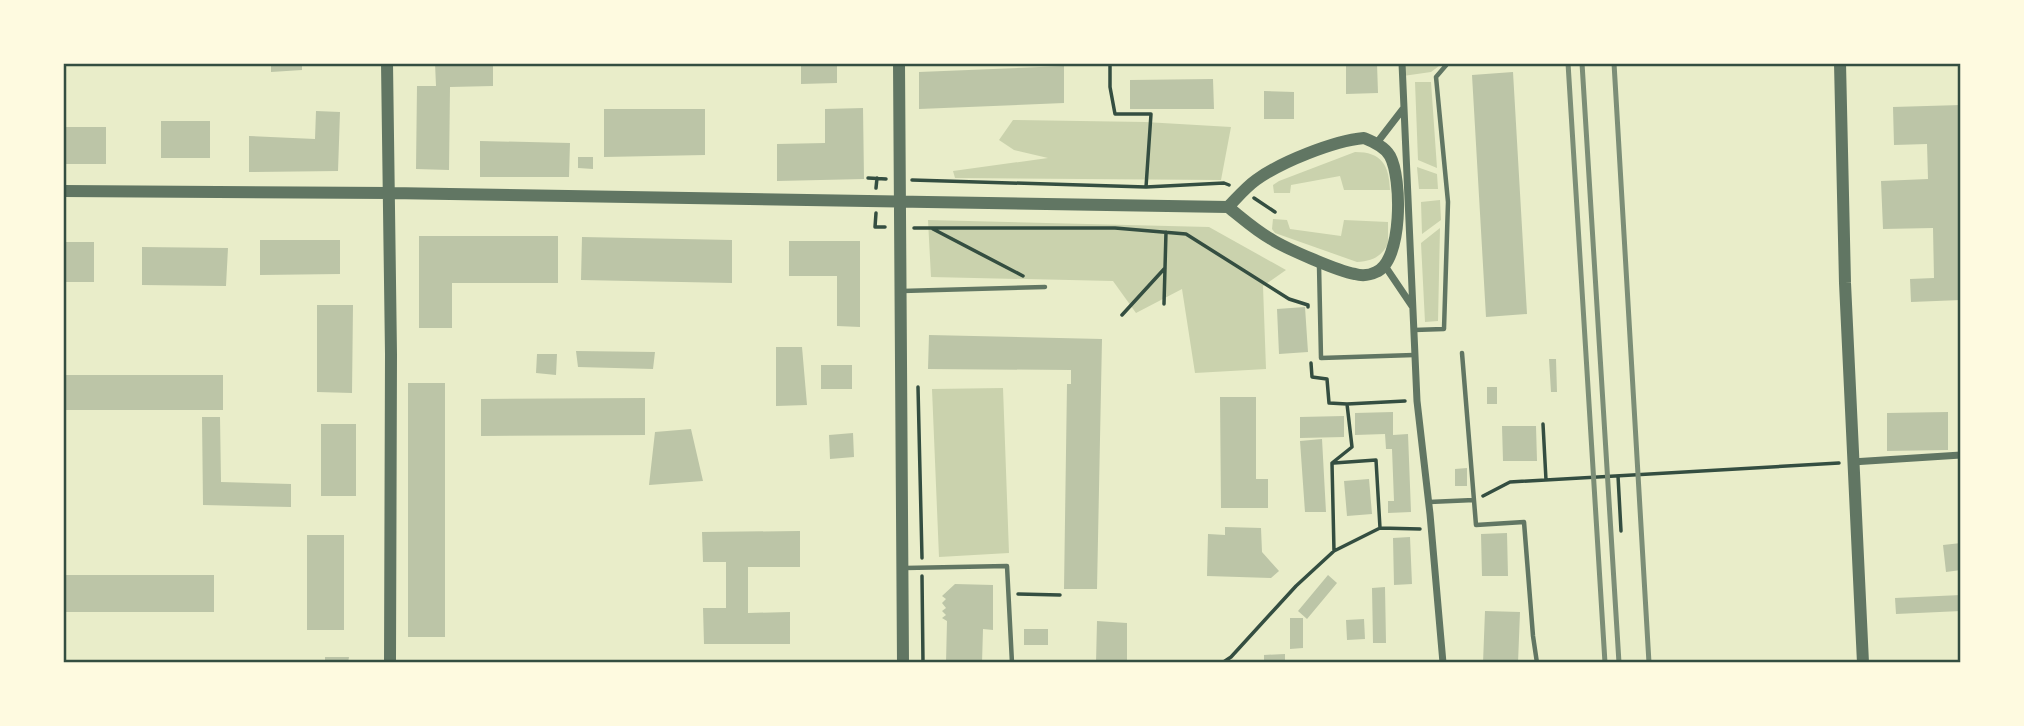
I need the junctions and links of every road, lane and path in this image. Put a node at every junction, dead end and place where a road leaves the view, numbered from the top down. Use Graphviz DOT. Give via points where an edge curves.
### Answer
graph roads {
  1 [pos="387,63"];
  2 [pos="899,63"];
  3 [pos="1112,63"];
  4 [pos="1402,63"];
  5 [pos="1448,63"];
  6 [pos="1840,63"];
  7 [pos="1404,108"];
  8 [pos="1376,144"];
  9 [pos="868,178"];
  10 [pos="877,178"];
  11 [pos="900,180"];
  12 [pos="1146,187"];
  13 [pos="63,191"];
  14 [pos="1243,191"];
  15 [pos="390,193"];
  16 [pos="876,202"];
  17 [pos="900,202"];
  18 [pos="1228,207"];
  19 [pos="1275,212"];
  20 [pos="899,228"];
  21 [pos="914,228"];
  22 [pos="932,228"];
  23 [pos="1167,232"];
  24 [pos="914,240"];
  25 [pos="1319,260"];
  26 [pos="1385,266"];
  27 [pos="1165,268"];
  28 [pos="1045,287"];
  29 [pos="900,291"];
  30 [pos="1164,304"];
  31 [pos="1412,307"];
  32 [pos="1122,315"];
  33 [pos="1308,317"];
  34 [pos="1413,330"];
  35 [pos="1310,353"];
  36 [pos="1462,353"];
  37 [pos="1414,355"];
  38 [pos="917,377"];
  39 [pos="1417,401"];
  40 [pos="1347,404"];
  41 [pos="1543,424"];
  42 [pos="1961,455"];
  43 [pos="1852,462"];
  44 [pos="1332,463"];
  45 [pos="1618,476"];
  46 [pos="1546,480"];
  47 [pos="1474,499"];
  48 [pos="1428,502"];
  49 [pos="1380,528"];
  50 [pos="1431,529"];
  51 [pos="1621,531"];
  52 [pos="1334,551"];
  53 [pos="902,568"];
  54 [pos="922,568"];
  55 [pos="1009,594"];
  56 [pos="1060,595"];
  57 [pos="390,663"];
  58 [pos="903,663"];
  59 [pos="923,663"];
  60 [pos="1012,663"];
  61 [pos="1222,663"];
  62 [pos="1443,663"];
  63 [pos="1537,663"];
  64 [pos="1863,663"];
  1 -- 15 [label="street"];
  2 -- 11 [label="street"];
  3 -- 12 [label="path" via="1115,114 1151,114"];
  4 -- 7 [label="street"];
  5 -- 34 [label="lane" via="1436,77 1448,202 1444,329"];
  6 -- 43 [label="street"];
  7 -- 8 [label="street"];
  7 -- 31 [label="street"];
  8 -- 14 [label="street" via="1364,138 1345,140 1271,170"];
  8 -- 26 [label="street" via="1390,156 1396,177 1397,234"];
  9 -- 10 [label="path"];
  10 -- 11 [label="path"];
  10 -- 16 [label="path"];
  11 -- 12 [label="path"];
  11 -- 17 [label="street"];
  12 -- 14 [label="path" via="1224,183"];
  13 -- 15 [label="street"];
  14 -- 18 [label="street"];
  14 -- 19 [label="path"];
  15 -- 16 [label="street"];
  15 -- 57 [label="street"];
  16 -- 17 [label="street"];
  16 -- 20 [label="path" via="875,227"];
  17 -- 18 [label="street"];
  17 -- 20 [label="street"];
  18 -- 25 [label="street" via="1273,240"];
  20 -- 21 [label="path"];
  20 -- 29 [label="street"];
  21 -- 22 [label="path"];
  21 -- 24 [label="path"];
  22 -- 23 [label="path"];
  22 -- 28 [label="path"];
  23 -- 27 [label="path"];
  23 -- 33 [label="path" via="1186,234 1289,299 1308,305"];
  25 -- 26 [label="street" via="1354,274 1366,275"];
  25 -- 37 [label="lane" via="1321,358"];
  26 -- 31 [label="street"];
  27 -- 30 [label="path"];
  27 -- 32 [label="path"];
  28 -- 29 [label="lane"];
  29 -- 53 [label="street"];
  31 -- 34 [label="street"];
  34 -- 37 [label="street"];
  35 -- 40 [label="path" via="1312,377 1327,379 1329,403"];
  36 -- 47 [label="lane"];
  37 -- 39 [label="street"];
  38 -- 54 [label="path"];
  39 -- 40 [label="path"];
  39 -- 48 [label="street"];
  40 -- 44 [label="path" via="1352,447"];
  41 -- 46 [label="path"];
  42 -- 43 [label="street"];
  43 -- 45 [label="path"];
  43 -- 64 [label="street"];
  44 -- 49 [label="path" via="1376,460"];
  44 -- 52 [label="path"];
  45 -- 46 [label="path"];
  45 -- 51 [label="path"];
  46 -- 47 [label="path" via="1510,482"];
  47 -- 48 [label="lane"];
  47 -- 63 [label="lane" via="1476,525 1524,522"];
  48 -- 50 [label="street"];
  49 -- 50 [label="path"];
  49 -- 52 [label="path"];
  50 -- 62 [label="street"];
  52 -- 61 [label="path"];
  53 -- 54 [label="lane"];
  53 -- 58 [label="street"];
  54 -- 55 [label="lane" via="1007,566"];
  54 -- 59 [label="path"];
  55 -- 56 [label="path"];
  55 -- 60 [label="lane"];
}
